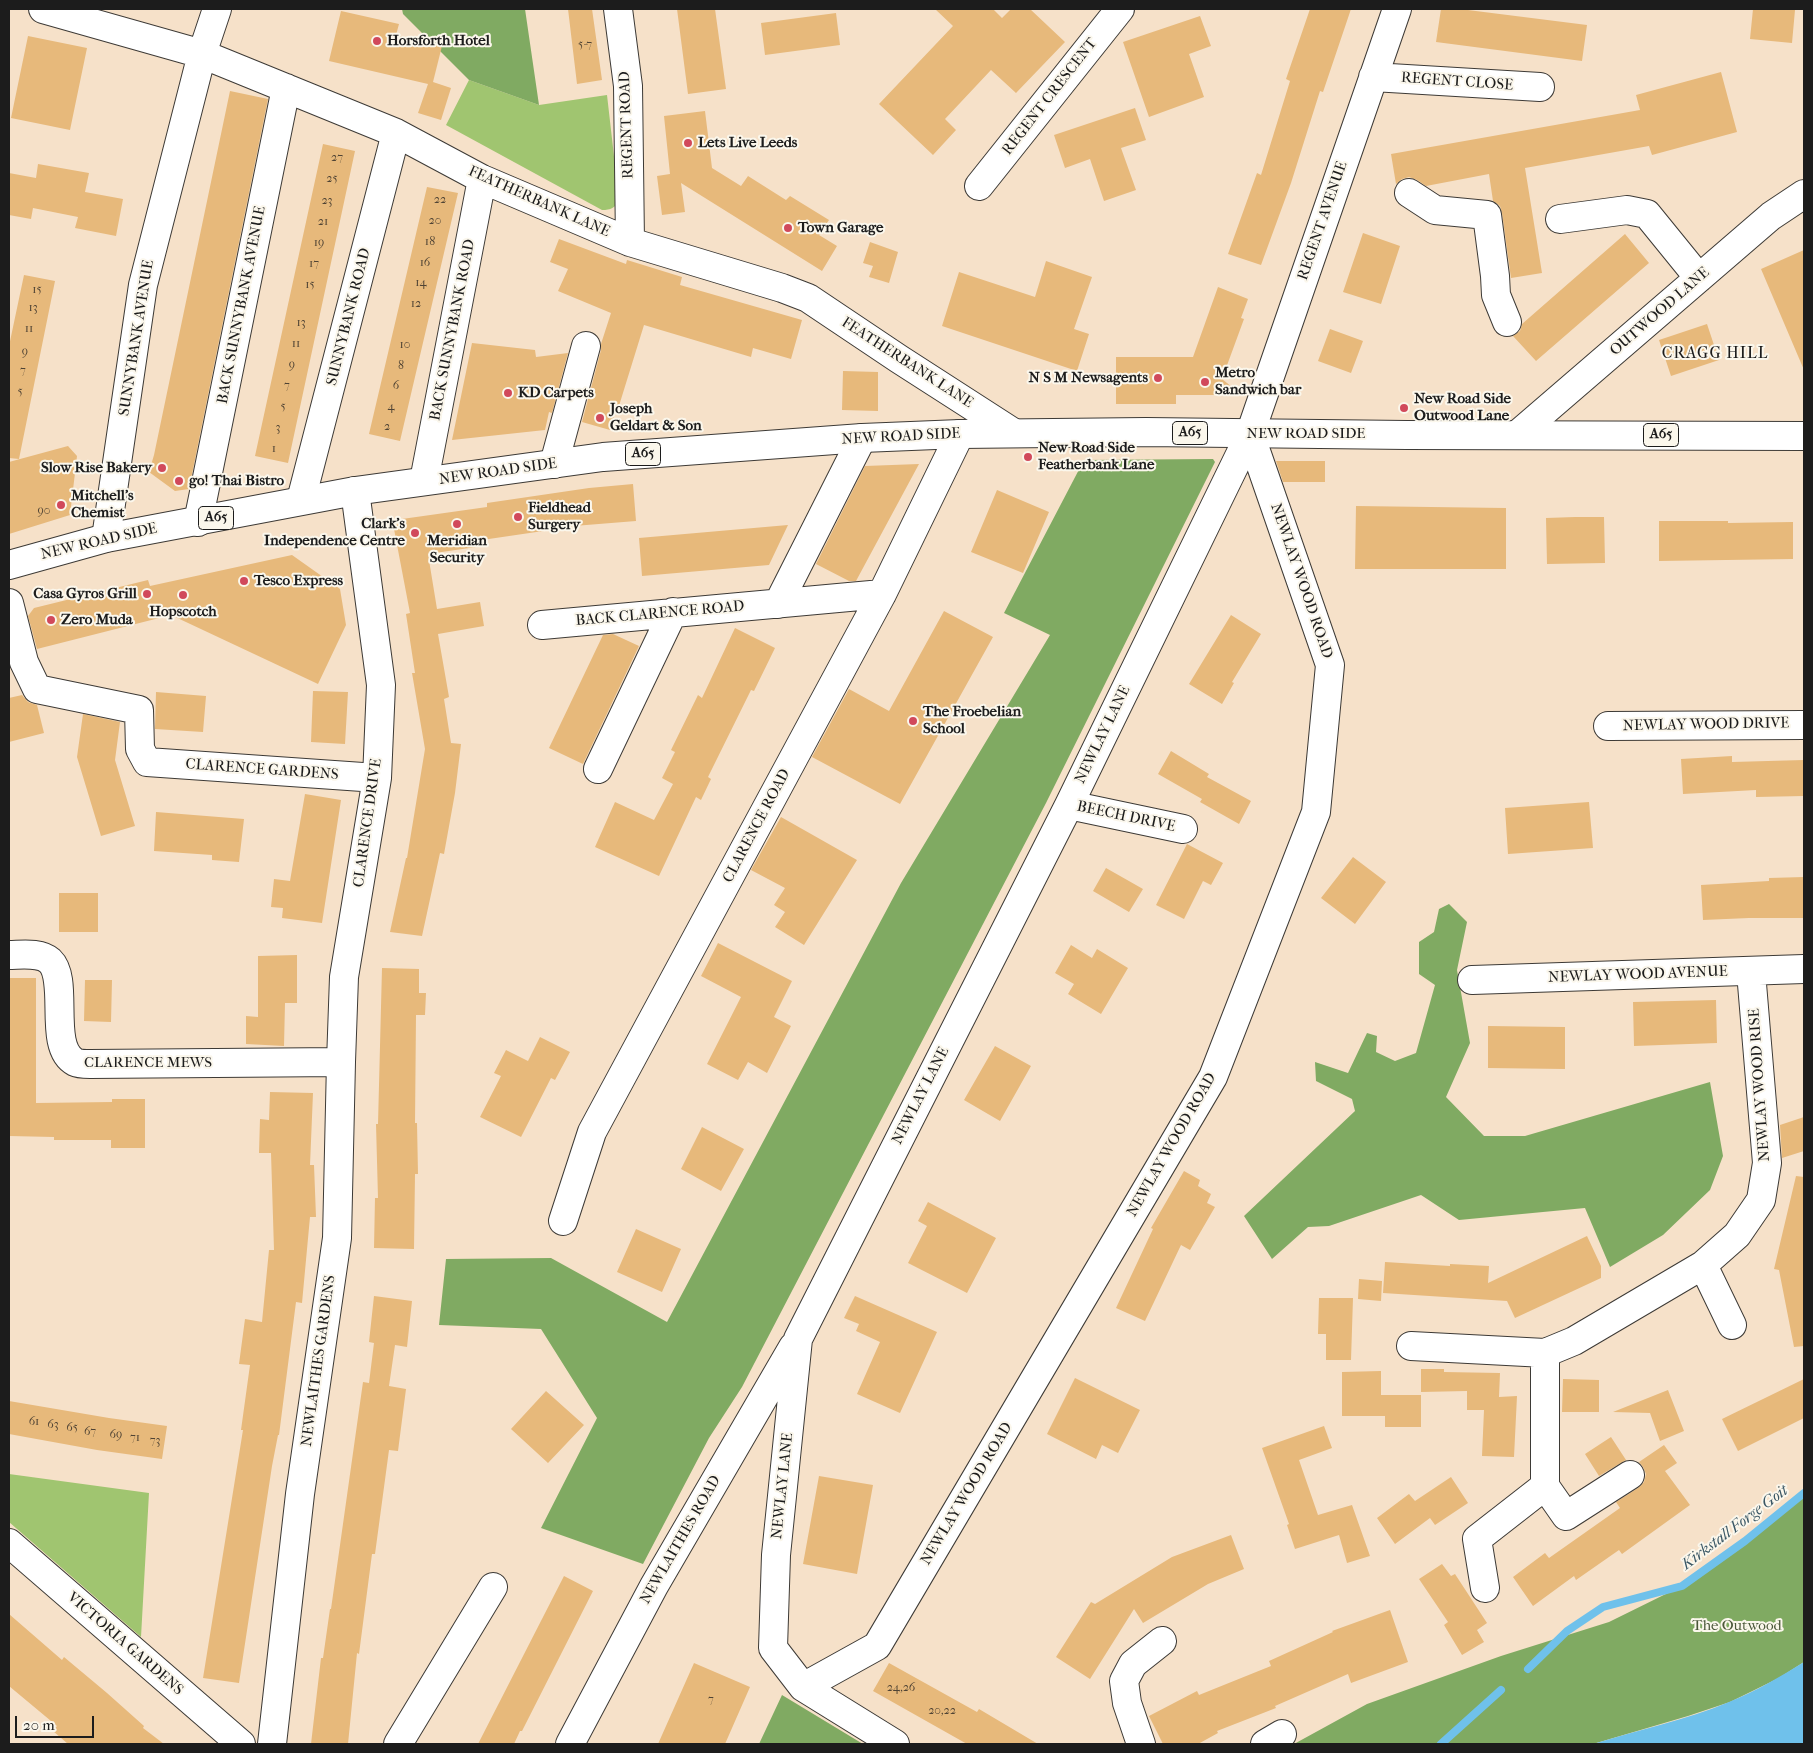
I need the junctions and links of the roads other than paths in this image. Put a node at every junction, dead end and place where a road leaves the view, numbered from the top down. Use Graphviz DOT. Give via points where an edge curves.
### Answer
graph roads {
  1 [pos="44,9"];
  2 [pos="217,9"];
  3 [pos="618,9"];
  4 [pos="1397,9"];
  5 [pos="1110,12"];
  6 [pos="202,54"];
  7 [pos="1374,77"];
  8 [pos="1540,87"];
  9 [pos="286,88"];
  10 [pos="396,133"];
  11 [pos="482,179"];
  12 [pos="979,186"];
  13 [pos="1409,193"];
  14 [pos="1804,194"];
  15 [pos="1560,219"];
  16 [pos="630,242"];
  17 [pos="1699,278"];
  18 [pos="1507,322"];
  19 [pos="578,357"];
  20 [pos="1014,433"];
  21 [pos="960,434"];
  22 [pos="1250,434"];
  23 [pos="1518,434"];
  24 [pos="1804,436"];
  25 [pos="862,438"];
  26 [pos="554,464"];
  27 [pos="424,481"];
  28 [pos="355,491"];
  29 [pos="301,500"];
  30 [pos="198,522"];
  31 [pos="106,538"];
  32 [pos="9,564"];
  33 [pos="882,594"];
  34 [pos="9,603"];
  35 [pos="778,604"];
  36 [pos="673,612"];
  37 [pos="542,625"];
  38 [pos="1804,724"];
  39 [pos="1608,726"];
  40 [pos="598,769"];
  41 [pos="377,778"];
  42 [pos="1069,805"];
  43 [pos="1183,829"];
  44 [pos="9,955"];
  45 [pos="1804,970"];
  46 [pos="1751,972"];
  47 [pos="344,977"];
  48 [pos="1472,980"];
  49 [pos="341,1062"];
  50 [pos="563,1221"];
  51 [pos="1703,1265"];
  52 [pos="1732,1325"];
  53 [pos="798,1339"];
  54 [pos="1411,1346"];
  55 [pos="1545,1353"];
  56 [pos="1630,1475"];
  57 [pos="1545,1486"];
  58 [pos="9,1543"];
  59 [pos="492,1587"];
  60 [pos="1485,1588"];
  61 [pos="1162,1641"];
  62 [pos="803,1687"];
  63 [pos="241,1744"];
  64 [pos="272,1744"];
  65 [pos="398,1744"];
  66 [pos="570,1744"];
  67 [pos="895,1744"];
  68 [pos="1141,1744"];
  1 -- 6 [label="street, FEATHERBANK LANE"];
  2 -- 6 [label="street, SUNNYBANK AVENUE"];
  3 -- 16 [label="street, REGENT ROAD" via="628,86"];
  4 -- 7 [label="street, REGENT AVENUE"];
  5 -- 12 [label="street, REGENT CRESCENT"];
  6 -- 9 [label="street, FEATHERBANK LANE"];
  6 -- 31 [label="street, SUNNYBANK AVENUE" via="143,285"];
  7 -- 8 [label="street, REGENT CLOSE"];
  7 -- 22 [label="street, REGENT AVENUE"];
  9 -- 10 [label="street, FEATHERBANK LANE"];
  9 -- 30 [label="street, BACK SUNNYBANK AVENUE"];
  10 -- 11 [label="street, FEATHERBANK LANE"];
  10 -- 29 [label="street, SUNNYBANK ROAD"];
  11 -- 16 [label="street, FEATHERBANK LANE"];
  11 -- 27 [label="street, BACK SUNNYBANK ROAD"];
  13 -- 18 [label="street" via="1436,210 1487,215 1496,295"];
  14 -- 17 [label="street, OUTWOOD LANE" via="1771,216"];
  15 -- 17 [label="street" via="1627,210 1647,214"];
  16 -- 20 [label="street, FEATHERBANK LANE" via="808,298"];
  17 -- 23 [label="street, OUTWOOD LANE"];
  19 -- 26 [label="street"];
  20 -- 21 [label="street, NEW ROAD SIDE / A65"];
  20 -- 22 [label="street, NEW ROAD SIDE / A65"];
  21 -- 25 [label="street, NEW ROAD SIDE / A65"];
  21 -- 33 [label="street, CLARENCE ROAD"];
  22 -- 23 [label="street, NEW ROAD SIDE / A65"];
  22 -- 42 [label="street, NEWLAY LANE"];
  22 -- 62 [label="street, NEWLAY WOOD ROAD" via="1330,665 1316,812 1213,1077 877,1646"];
  23 -- 24 [label="street, NEW ROAD SIDE / A65"];
  25 -- 26 [label="street, NEW ROAD SIDE / A65"];
  25 -- 35 [label="street"];
  26 -- 27 [label="street, NEW ROAD SIDE / A65"];
  27 -- 28 [label="street, NEW ROAD SIDE / A65"];
  28 -- 29 [label="street, NEW ROAD SIDE / A65"];
  28 -- 41 [label="street, CLARENCE DRIVE" via="381,685"];
  29 -- 30 [label="street, NEW ROAD SIDE / A65"];
  30 -- 31 [label="street, NEW ROAD SIDE / A65"];
  31 -- 32 [label="street, NEW ROAD SIDE / A65"];
  33 -- 35 [label="street, BACK CLARENCE ROAD"];
  33 -- 50 [label="street, CLARENCE ROAD" via="592,1132"];
  34 -- 41 [label="street, CLARENCE GARDENS" via="24,662 37,689 139,710 140,749 147,762"];
  35 -- 36 [label="street, BACK CLARENCE ROAD"];
  36 -- 37 [label="street, BACK CLARENCE ROAD"];
  36 -- 40 [label="street"];
  38 -- 39 [label="street, NEWLAY WOOD DRIVE"];
  41 -- 47 [label="street, CLARENCE DRIVE"];
  42 -- 43 [label="street, BEECH DRIVE"];
  42 -- 53 [label="street, NEWLAY LANE"];
  44 -- 49 [label="street, CLARENCE MEWS" via="36,955 49,961 56,972 65,1053 76,1062"];
  45 -- 46 [label="street, NEWLAY WOOD AVENUE"];
  46 -- 48 [label="street, NEWLAY WOOD AVENUE"];
  46 -- 51 [label="street, NEWLAY WOOD RISE" via="1766,1172 1761,1200 1737,1235"];
  47 -- 49 [label="street, NEWLAITHES GARDENS"];
  49 -- 64 [label="street, NEWLAITHES GARDENS" via="337,1238 300,1494"];
  51 -- 52 [label="street"];
  51 -- 55 [label="street, NEWLAY WOOD RISE" via="1574,1340"];
  53 -- 62 [label="street, NEWLAY LANE" via="776,1555 773,1648"];
  53 -- 66 [label="street, NEWLAITHES ROAD" via="654,1586"];
  54 -- 55 [label="street, NEWLAY WOOD RISE"];
  55 -- 57 [label="street"];
  56 -- 57 [label="street" via="1566,1516"];
  57 -- 60 [label="street" via="1477,1539"];
  58 -- 63 [label="street, VICTORIA GARDENS"];
  59 -- 65 [label="street"];
  61 -- 68 [label="street" via="1133,1664 1124,1681"];
  62 -- 67 [label="street, NEWLAY LANE"];
}
